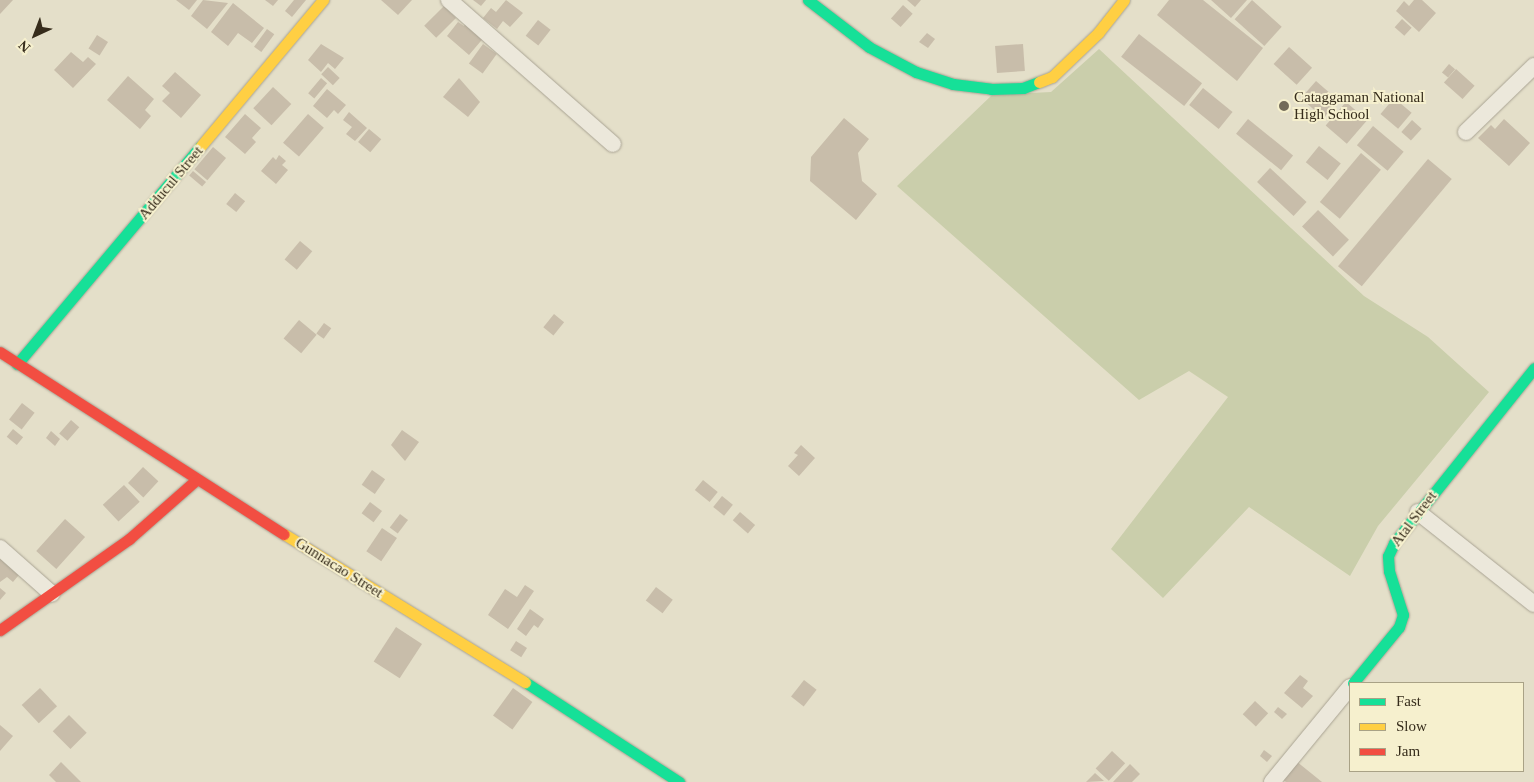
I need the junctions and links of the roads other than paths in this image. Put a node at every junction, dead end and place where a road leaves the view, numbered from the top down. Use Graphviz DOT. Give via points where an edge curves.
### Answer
graph roads {
  1 [pos="323,0"];
  2 [pos="450,0"];
  3 [pos="808,0"];
  4 [pos="1124,0"];
  5 [pos="1534,66"];
  6 [pos="1466,132"];
  7 [pos="612,144"];
  8 [pos="0,352"];
  9 [pos="17,364"];
  10 [pos="1534,368"];
  11 [pos="196,480"];
  12 [pos="1418,512"];
  13 [pos="0,548"];
  14 [pos="52,594"];
  15 [pos="1534,604"];
  16 [pos="0,630"];
  17 [pos="1354,682"];
  18 [pos="1349,688"];
  19 [pos="679,782"];
  20 [pos="1272,782"];
  1 -- 9 [label="street, Adducul Street"];
  2 -- 7 [label="street"];
  3 -- 4 [label="street" via="869,48 916,72 954,84 991,89 1023,88 1052,76 1098,33"];
  5 -- 6 [label="street"];
  8 -- 9 [label="street, Gunnacao Street"];
  9 -- 11 [label="street, Gunnacao Street"];
  10 -- 12 [label="street, Atal Street"];
  11 -- 14 [label="street" via="128,539"];
  11 -- 19 [label="street, Gunnacao Street" via="548,696"];
  12 -- 15 [label="street"];
  12 -- 17 [label="street, Atal Street" via="1388,556 1389,571 1404,615 1399,627"];
  13 -- 14 [label="street"];
  14 -- 16 [label="street"];
  18 -- 20 [label="street"];
}
